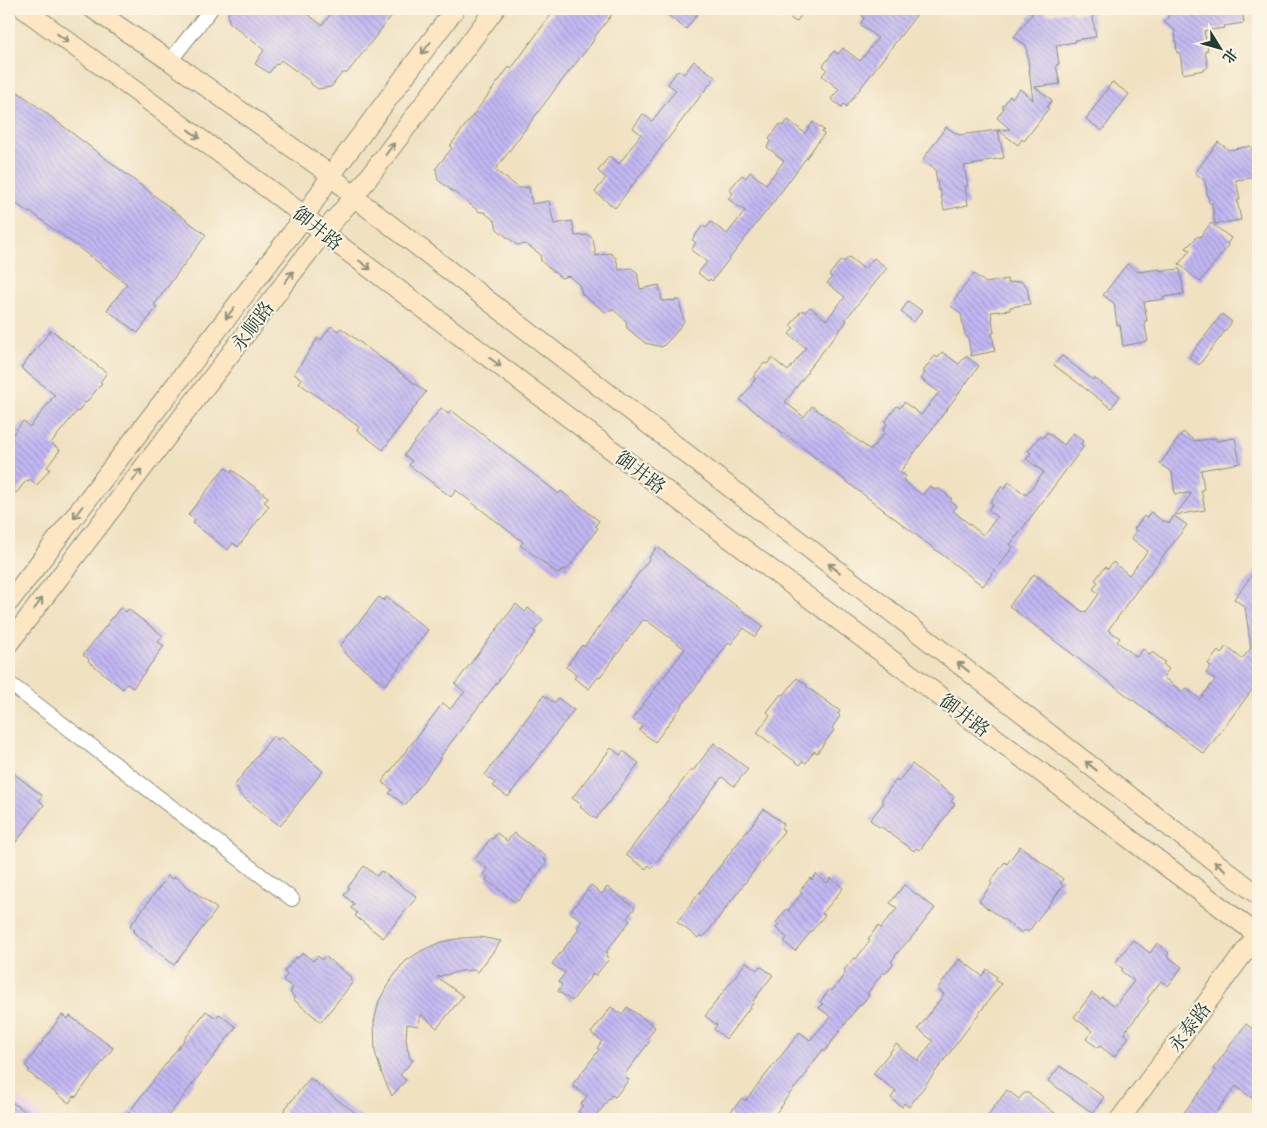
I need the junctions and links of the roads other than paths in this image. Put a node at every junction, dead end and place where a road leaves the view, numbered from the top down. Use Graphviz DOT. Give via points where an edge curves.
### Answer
graph roads {
  1 [pos="24,9"];
  2 [pos="93,9"];
  3 [pos="211,9"];
  4 [pos="455,9"];
  5 [pos="495,9"];
  6 [pos="170,60"];
  7 [pos="331,175"];
  8 [pos="354,197"];
  9 [pos="305,216"];
  10 [pos="323,233"];
  11 [pos="9,602"];
  12 [pos="9,643"];
  13 [pos="9,683"];
  14 [pos="1258,896"];
  15 [pos="292,899"];
  16 [pos="1258,935"];
  17 [pos="1120,1119"];
  1 -- 9 [label="street, 御井路, one-way"];
  2 -- 6 [label="street, 御井路"];
  3 -- 6 [label="street"];
  4 -- 7 [label="street, 永顺路, one-way"];
  8 -- 5 [label="street, 永顺路, one-way"];
  6 -- 7 [label="street, 御井路"];
  7 -- 8 [label="street, 御井路"];
  7 -- 9 [label="street, 永顺路"];
  8 -- 10 [label="street, 永顺路"];
  14 -- 8 [label="street, 御井路, one-way"];
  9 -- 10 [label="street, 御井路"];
  9 -- 11 [label="street, 永顺路, one-way"];
  12 -- 10 [label="street, 永顺路, one-way"];
  10 -- 16 [label="street, 御井路, one-way"];
  13 -- 15 [label="street"];
  16 -- 17 [label="street, 永泰路"];
}
